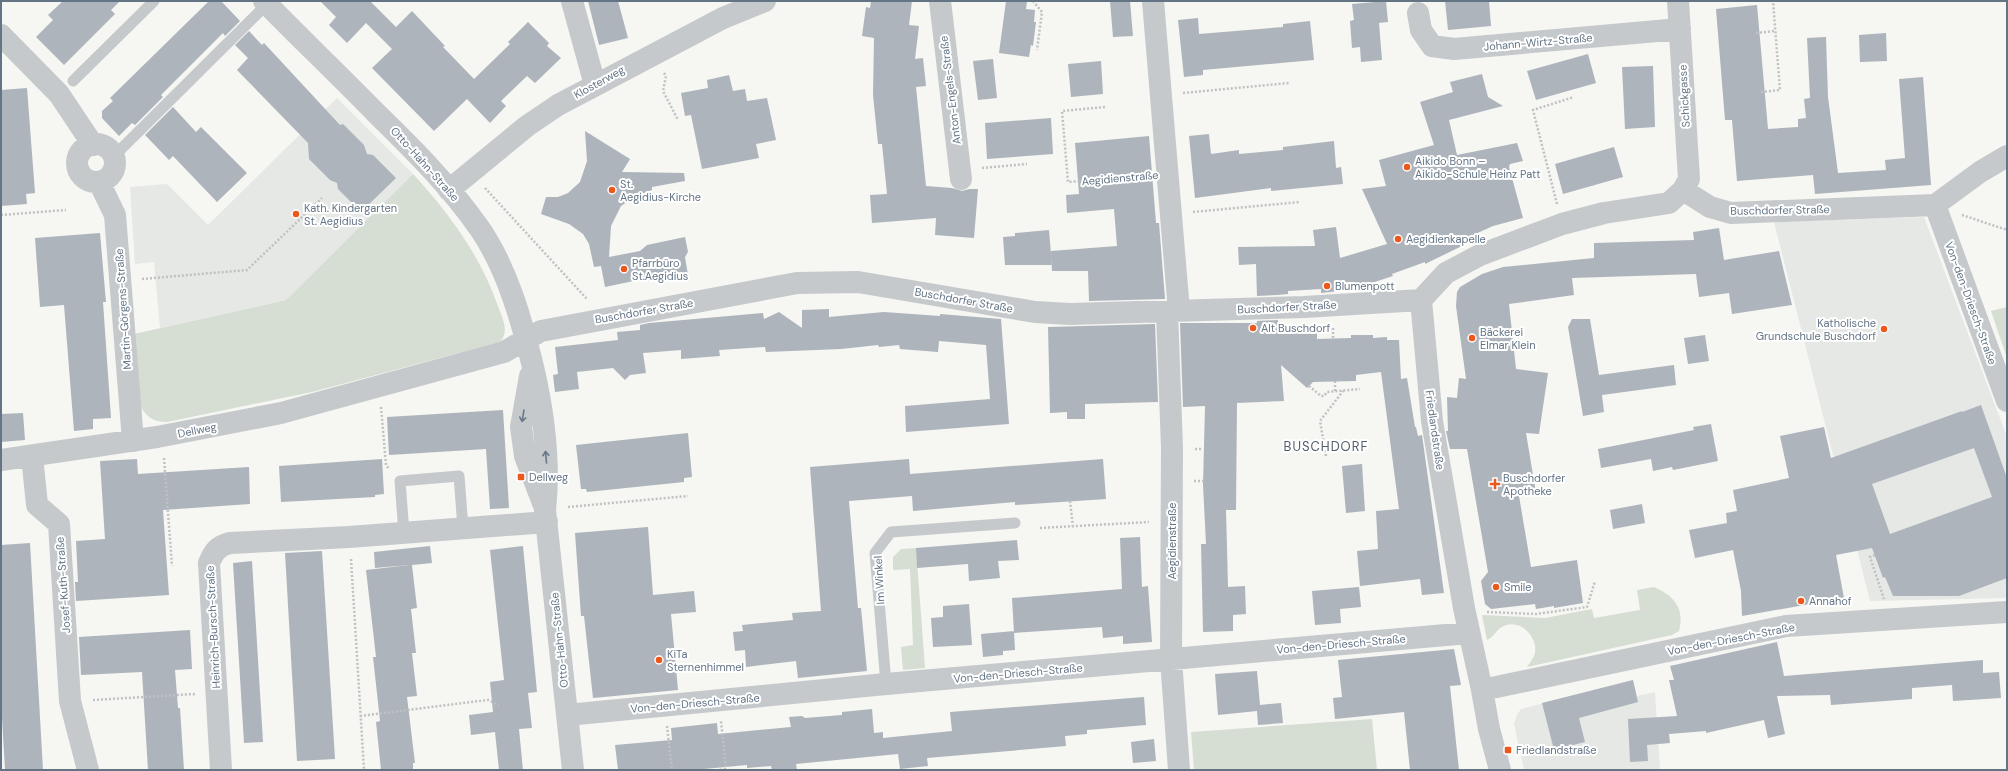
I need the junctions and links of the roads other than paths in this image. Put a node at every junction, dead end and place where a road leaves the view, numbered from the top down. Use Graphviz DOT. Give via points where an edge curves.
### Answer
graph roads {
  1 [pos="154,1"];
  2 [pos="572,1"];
  3 [pos="765,1"];
  4 [pos="940,1"];
  5 [pos="1153,1"];
  6 [pos="1678,1"];
  7 [pos="265,3"];
  8 [pos="1418,13"];
  9 [pos="1680,29"];
  10 [pos="1,35"];
  11 [pos="73,81"];
  12 [pos="595,85"];
  13 [pos="93,145"];
  14 [pos="114,156"];
  15 [pos="2007,156"];
  16 [pos="961,174"];
  17 [pos="99,182"];
  18 [pos="449,190"];
  19 [pos="1683,190"];
  20 [pos="1935,205"];
  21 [pos="1421,300"];
  22 [pos="1173,312"];
  23 [pos="526,340"];
  24 [pos="2006,398"];
  25 [pos="132,441"];
  26 [pos="32,456"];
  27 [pos="1,460"];
  28 [pos="546,516"];
  29 [pos="1015,523"];
  30 [pos="463,528"];
  31 [pos="404,533"];
  32 [pos="2007,612"];
  33 [pos="1467,623"];
  34 [pos="1171,659"];
  35 [pos="886,684"];
  36 [pos="1482,690"];
  37 [pos="567,715"];
  38 [pos="88,770"];
  39 [pos="221,770"];
  40 [pos="573,770"];
  41 [pos="1179,770"];
  42 [pos="1500,770"];
  1 -- 11 [label="lane"];
  2 -- 12 [label="street"];
  3 -- 12 [label="street, Klosterweg" via="723,18"];
  4 -- 16 [label="street, Anton-Engels-Straße"];
  5 -- 22 [label="street, Aegidienstraße" via="1171,214"];
  6 -- 9 [label="street, Schickgasse"];
  7 -- 14 [label="lane"];
  7 -- 18 [label="street, Otto-Hahn-Straße" via="410,146"];
  8 -- 9 [label="street, Johann-Wirtz-Straße" via="1421,30 1432,46 1454,49"];
  9 -- 19 [label="street, Schickgasse" via="1689,179"];
  10 -- 13 [label="street" via="59,94"];
  12 -- 18 [label="street, Klosterweg" via="527,126"];
  13 -- 14 [label="street" via="101,145"];
  13 -- 17 [label="street" via="82,151 78,163 82,175 92,182"];
  14 -- 17 [label="street" via="111,176"];
  15 -- 20 [label="street"];
  17 -- 25 [label="street, Martin-Görgens-Straße" via="115,215"];
  18 -- 23 [label="street, Otto-Hahn-Straße" via="480,229 501,267"];
  19 -- 20 [label="street, Buschdorfer Straße" via="1710,207 1731,213"];
  19 -- 21 [label="street" via="1669,203 1562,224 1514,240 1446,273"];
  20 -- 24 [label="street, Von-den-Driesch-Straße"];
  21 -- 22 [label="street, Buschdorfer Straße"];
  21 -- 33 [label="street, Friedlandstraße" via="1432,421"];
  22 -- 23 [label="street, Buschdorfer Straße" via="1035,312 858,282 797,283 541,331"];
  22 -- 34 [label="street, Aegidienstraße"];
  23 -- 25 [label="street, Dellweg" via="504,352 280,413"];
  23 -- 28 [label="street, Otto-Hahn-Straße" via="539,393 544,434 548,485"];
  25 -- 26 [label="street, Dellweg"];
  26 -- 27 [label="street, Dellweg"];
  26 -- 38 [label="street, Josef-Kuth-Straße" via="36,505 59,524 70,701"];
  28 -- 30 [label="street, Heinrich-Bursch-Straße"];
  28 -- 37 [label="street, Otto-Hahn-Straße"];
  29 -- 35 [label="lane, Im Winkel" via="891,532 875,553"];
  30 -- 31 [label="street, Heinrich-Bursch-Straße"];
  30 -- 31 [label="lane" via="459,476 400,481"];
  31 -- 39 [label="street, Heinrich-Bursch-Straße" via="230,543 220,546 213,553 209,564"];
  32 -- 36 [label="street, Von-den-Driesch-Straße" via="1786,626"];
  33 -- 34 [label="street, Von-den-Driesch-Straße"];
  33 -- 36 [label="street, Friedlandstraße"];
  34 -- 35 [label="street, Von-den-Driesch-Straße"];
  34 -- 41 [label="street, Aegidienstraße"];
  35 -- 37 [label="street, Von-den-Driesch-Straße"];
  36 -- 42 [label="street, Friedlandstraße"];
  37 -- 40 [label="street, Otto-Hahn-Straße"];
}
